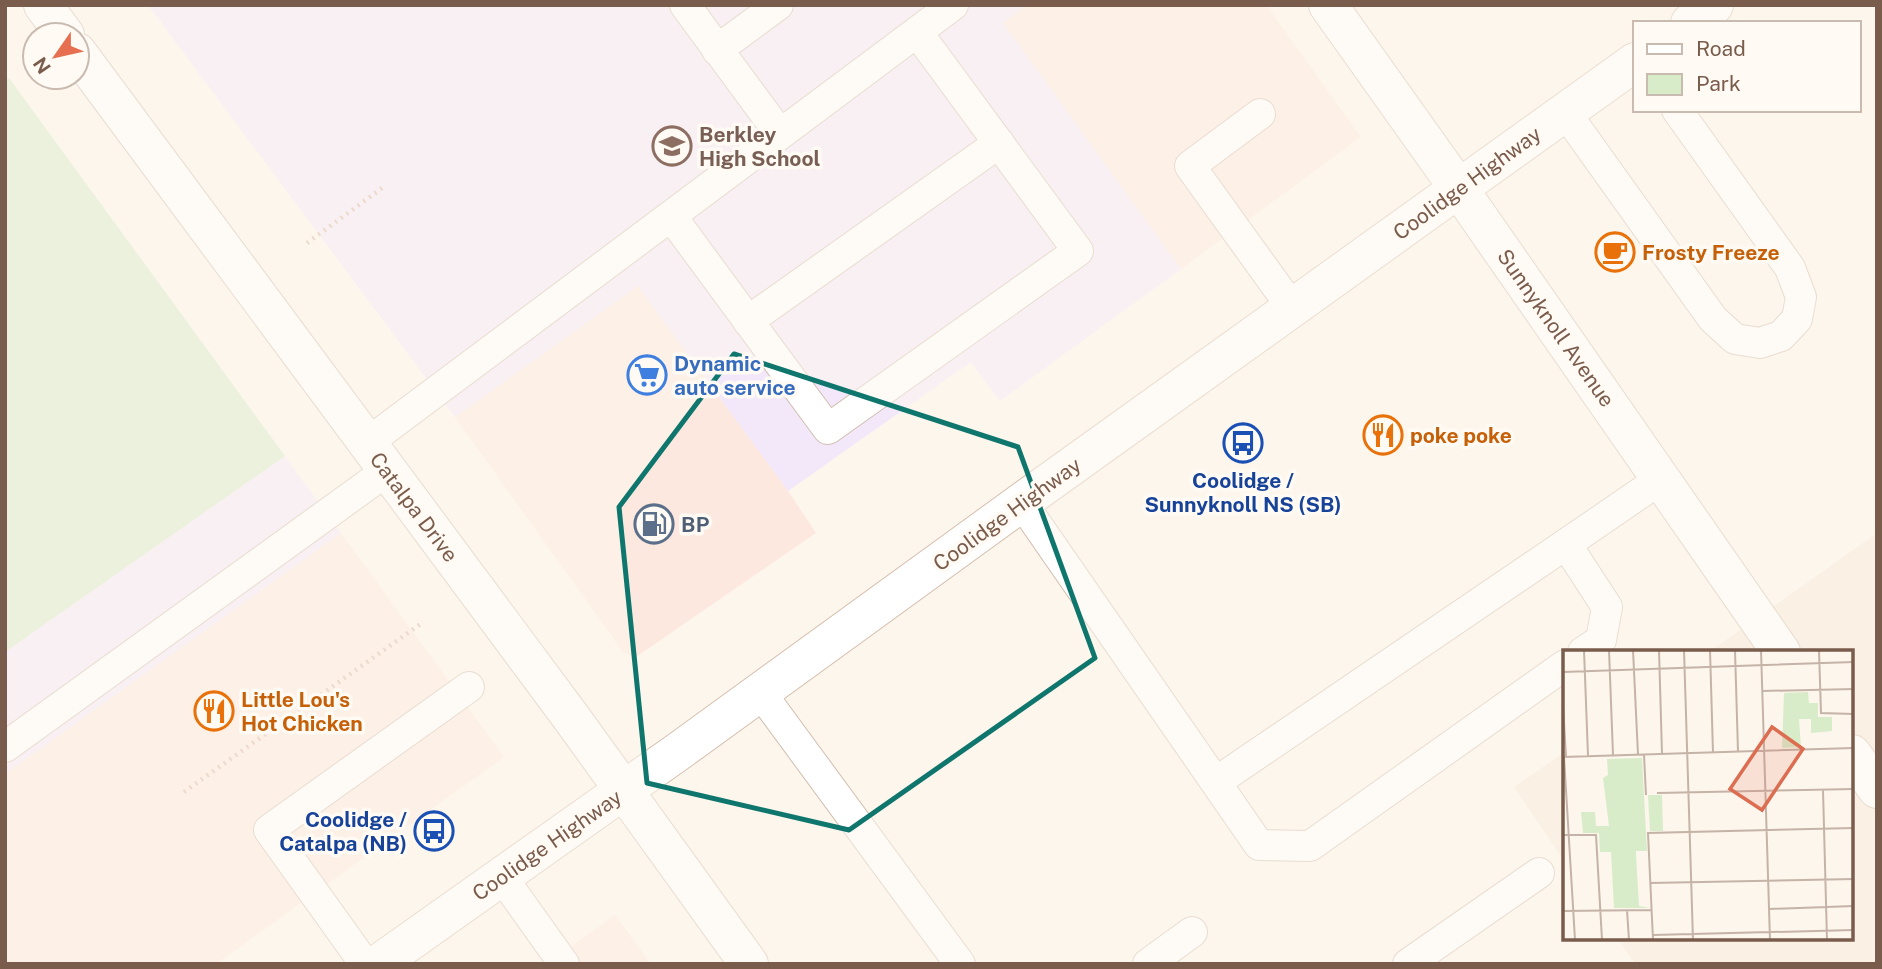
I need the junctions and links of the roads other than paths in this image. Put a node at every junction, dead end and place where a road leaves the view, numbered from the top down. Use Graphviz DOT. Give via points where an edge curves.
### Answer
graph roads {
  1 [pos="43,5"];
  2 [pos="685,5"];
  3 [pos="778,5"];
  4 [pos="953,5"];
  5 [pos="1328,5"];
  6 [pos="1714,5"];
  7 [pos="55,21"];
  8 [pos="1693,21"];
  9 [pos="917,32"];
  10 [pos="716,50"];
  11 [pos="1633,63"];
  12 [pos="91,71"];
  13 [pos="1565,112"];
  14 [pos="1677,112"];
  15 [pos="1260,114"];
  16 [pos="780,134"];
  17 [pos="999,143"];
  18 [pos="1459,188"];
  19 [pos="671,216"];
  20 [pos="1293,309"];
  21 [pos="748,321"];
  22 [pos="377,457"];
  23 [pos="1661,479"];
  24 [pos="1022,503"];
  25 [pos="1566,544"];
  26 [pos="1587,650"];
  27 [pos="1781,650"];
  28 [pos="1563,666"];
  29 [pos="469,687"];
  30 [pos="760,692"];
  31 [pos="5,747"];
  32 [pos="1854,757"];
  33 [pos="1216,782"];
  34 [pos="1877,789"];
  35 [pos="624,790"];
  36 [pos="1538,873"];
  37 [pos="502,877"];
  38 [pos="1192,932"];
  39 [pos="365,964"];
  40 [pos="378,964"];
  41 [pos="564,964"];
  42 [pos="749,964"];
  43 [pos="960,964"];
  44 [pos="1148,964"];
  45 [pos="1408,964"];
  1 -- 7 [label="street"];
  2 -- 10 [label="lane"];
  3 -- 10 [label="lane"];
  4 -- 9 [label="lane"];
  5 -- 18 [label="street, Sunnyknoll Avenue"];
  6 -- 8 [label="street"];
  9 -- 16 [label="lane"];
  9 -- 17 [label="lane"];
  10 -- 16 [label="lane"];
  11 -- 13 [label="street, Coolidge Highway"];
  12 -- 22 [label="street, Catalpa Drive"];
  13 -- 14 [label="lane" via="1713,319 1735,339 1760,343 1781,336 1797,319 1801,297 1790,268"];
  13 -- 18 [label="street, Coolidge Highway"];
  15 -- 20 [label="lane" via="1190,166"];
  16 -- 19 [label="lane"];
  17 -- 21 [label="lane"];
  17 -- 21 [label="lane" via="1079,251 828,429"];
  18 -- 20 [label="street, Coolidge Highway"];
  18 -- 23 [label="street, Sunnyknoll Avenue"];
  19 -- 21 [label="lane"];
  19 -- 22 [label="lane"];
  20 -- 24 [label="street, Coolidge Highway"];
  22 -- 31 [label="lane"];
  22 -- 35 [label="street, Catalpa Drive"];
  23 -- 25 [label="lane"];
  23 -- 27 [label="street, Sunnyknoll Avenue"];
  24 -- 30 [label="street, Coolidge Highway"];
  24 -- 33 [label="lane"];
  25 -- 26 [label="lane" via="1607,607 1601,640"];
  25 -- 33 [label="lane"];
  28 -- 33 [label="lane" via="1310,846 1259,845"];
  29 -- 39 [label="lane" via="269,830"];
  30 -- 35 [label="street, Coolidge Highway"];
  30 -- 43 [label="lane"];
  32 -- 34 [label="street"];
  35 -- 37 [label="street, Coolidge Highway"];
  35 -- 42 [label="street, Catalpa Drive"];
  36 -- 45 [label="lane"];
  37 -- 40 [label="street, Coolidge Highway"];
  37 -- 41 [label="lane"];
  38 -- 44 [label="lane"];
}
